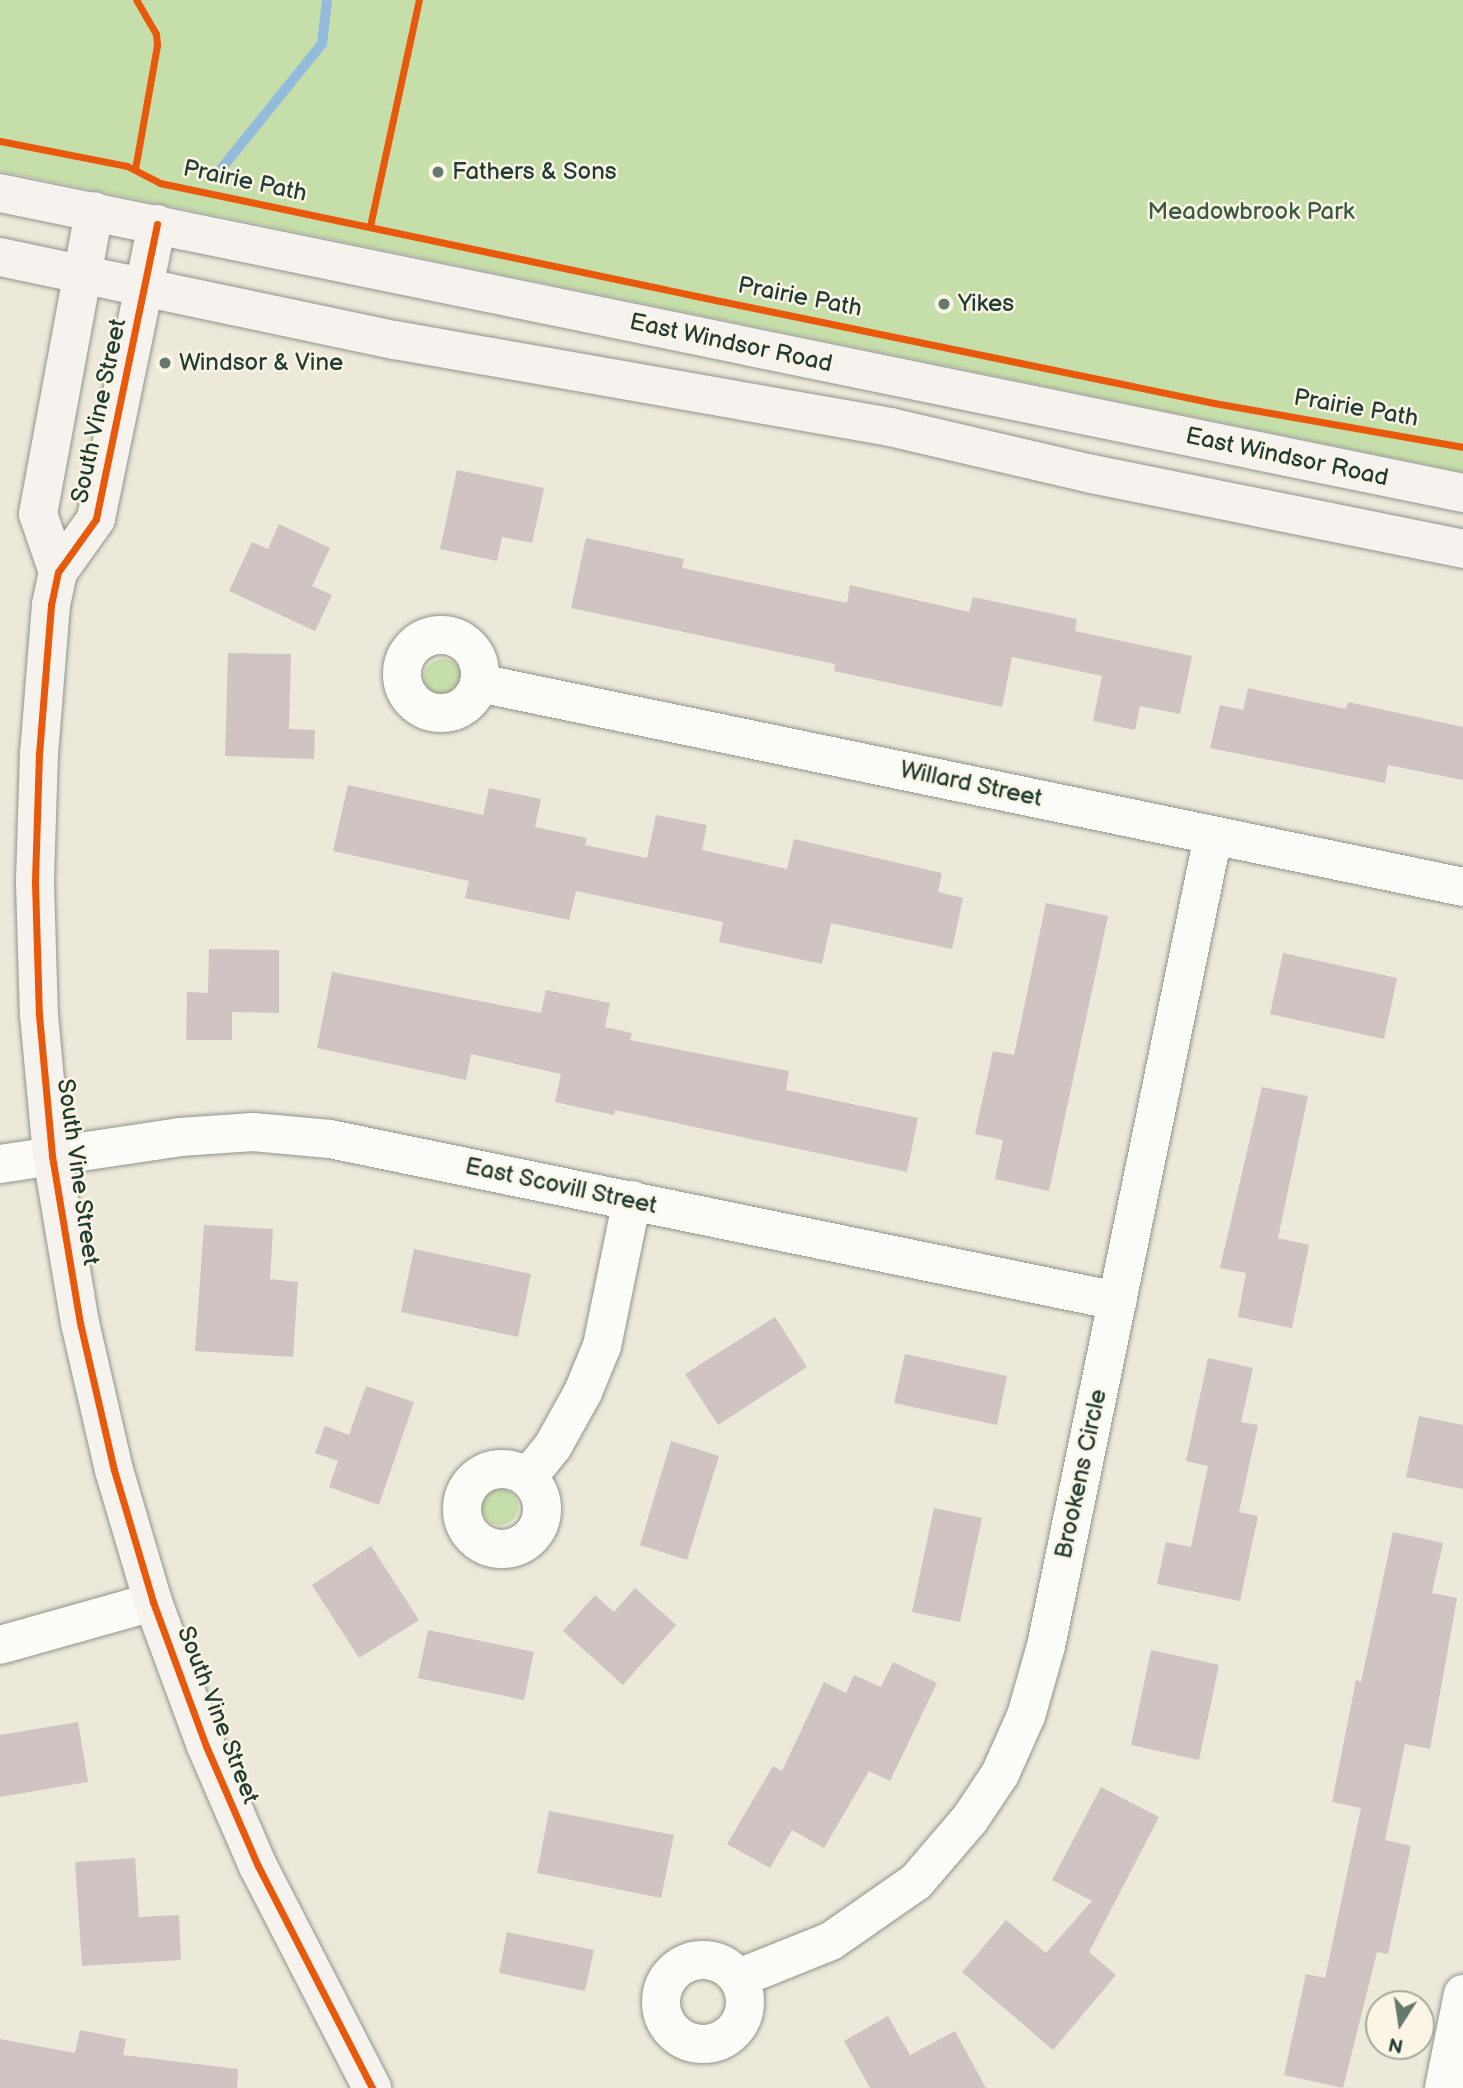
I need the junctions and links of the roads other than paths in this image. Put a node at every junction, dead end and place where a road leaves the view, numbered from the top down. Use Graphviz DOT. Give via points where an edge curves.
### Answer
graph roads {
  1 [pos="0,193"];
  2 [pos="94,211"];
  3 [pos="157,224"];
  4 [pos="0,257"];
  5 [pos="83,273"];
  6 [pos="145,287"];
  7 [pos="1463,493"];
  8 [pos="1463,549"];
  9 [pos="58,572"];
  10 [pos="479,683"];
  11 [pos="1213,836"];
  12 [pos="1463,887"];
  13 [pos="52,1156"];
  14 [pos="0,1164"];
  15 [pos="632,1200"];
  16 [pos="1117,1301"];
  17 [pos="528,1477"];
  18 [pos="153,1602"];
  19 [pos="0,1645"];
  20 [pos="739,1978"];
  21 [pos="1463,1994"];
  22 [pos="372,2088"];
  23 [pos="1444,2088"];
  1 -- 2 [label="main road, East Windsor Road"];
  2 -- 3 [label="main road, East Windsor Road"];
  2 -- 5 [label="main road, South Vine Street"];
  3 -- 6 [label="main road, South Vine Street"];
  3 -- 7 [label="main road, East Windsor Road"];
  4 -- 5 [label="main road"];
  5 -- 6 [label="main road"];
  5 -- 9 [label="main road, South Vine Street" via="38,514"];
  6 -- 8 [label="main road" via="395,340 890,427 1092,474"];
  6 -- 9 [label="main road, South Vine Street" via="96,519"];
  9 -- 13 [label="main road, South Vine Street" via="39,753 36,883 39,1015"];
  10 -- 11 [label="street, Willard Street"];
  11 -- 12 [label="street, Willard Street"];
  11 -- 16 [label="street, Brookens Circle"];
  13 -- 14 [label="street, East Scovill Street"];
  13 -- 15 [label="street, East Scovill Street" via="180,1137 253,1132 330,1139"];
  13 -- 18 [label="main road, South Vine Street" via="80,1323 114,1470"];
  15 -- 16 [label="street, East Scovill Street"];
  15 -- 17 [label="street" via="602,1346 553,1446"];
  16 -- 20 [label="street, Brookens Circle" via="1046,1646 1026,1716 1000,1774 970,1819 916,1882 885,1907 831,1941"];
  18 -- 19 [label="street"];
  18 -- 22 [label="main road, South Vine Street" via="206,1746 258,1866"];
  21 -- 23 [label="street"];
}
